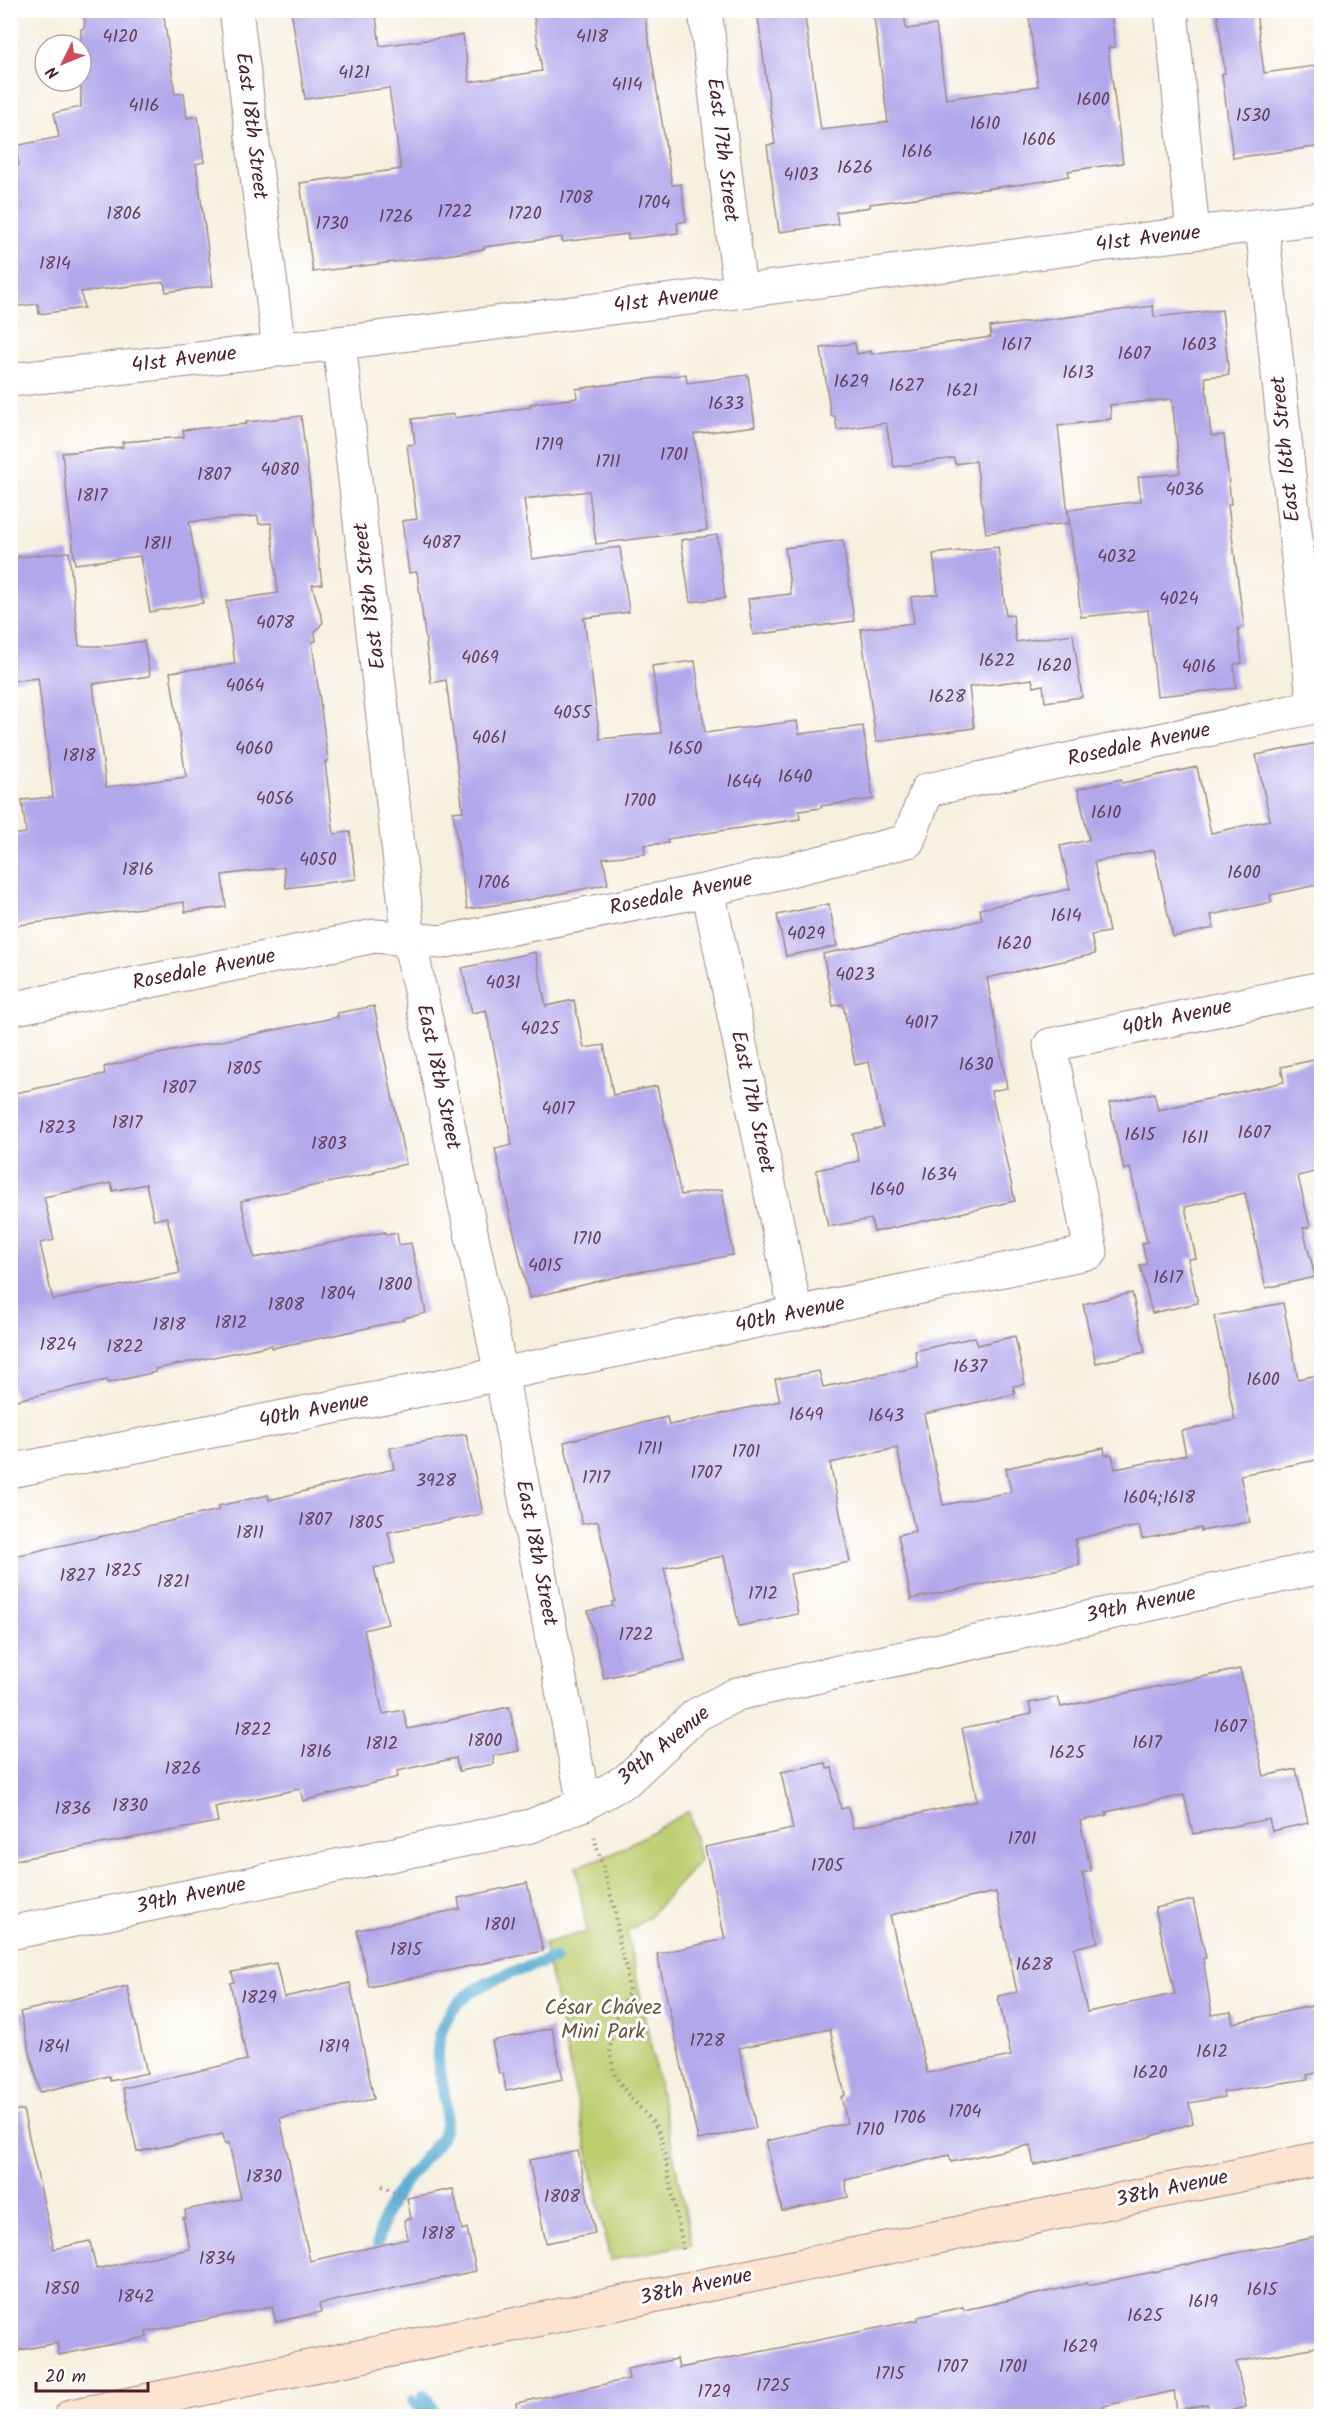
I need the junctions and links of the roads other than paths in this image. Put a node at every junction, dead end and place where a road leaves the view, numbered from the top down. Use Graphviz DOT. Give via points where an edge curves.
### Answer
graph roads {
  1 [pos="236,10"];
  2 [pos="705,10"];
  3 [pos="1171,10"];
  4 [pos="1322,218"];
  5 [pos="1262,226"];
  6 [pos="1193,233"];
  7 [pos="740,290"];
  8 [pos="339,343"];
  9 [pos="279,349"];
  10 [pos="10,381"];
  11 [pos="1314,707"];
  12 [pos="708,890"];
  13 [pos="409,939"];
  14 [pos="1322,988"];
  15 [pos="10,1009"];
  16 [pos="796,1314"];
  17 [pos="501,1374"];
  18 [pos="10,1471"];
  19 [pos="1322,1567"];
  20 [pos="584,1804"];
  21 [pos="10,1933"];
  22 [pos="1322,2158"];
  23 [pos="71,2416"];
  1 -- 9 [label="street, East 18th Street"];
  2 -- 7 [label="street, East 17th Street"];
  3 -- 6 [label="street"];
  4 -- 5 [label="street, 41st Avenue"];
  5 -- 6 [label="street, 41st Avenue"];
  5 -- 11 [label="street, East 16th Street"];
  6 -- 7 [label="street, 41st Avenue"];
  7 -- 8 [label="street, 41st Avenue"];
  8 -- 9 [label="street, 41st Avenue"];
  8 -- 13 [label="street, East 18th Street"];
  9 -- 10 [label="street, 41st Avenue"];
  11 -- 12 [label="street, Rosedale Avenue" via="927,790 908,841"];
  12 -- 13 [label="street, Rosedale Avenue" via="441,942"];
  12 -- 16 [label="street, East 17th Street"];
  13 -- 15 [label="street, Rosedale Avenue" via="375,936"];
  13 -- 17 [label="street, East 18th Street"];
  14 -- 16 [label="street, 40th Avenue" via="1050,1046 1091,1252"];
  16 -- 17 [label="street, 40th Avenue"];
  17 -- 18 [label="street, 40th Avenue"];
  17 -- 20 [label="street, East 18th Street"];
  19 -- 20 [label="street, 39th Avenue" via="737,1694 696,1716 627,1780"];
  20 -- 21 [label="street, 39th Avenue" via="531,1826"];
  22 -- 23 [label="street, 38th Avenue"];
}
